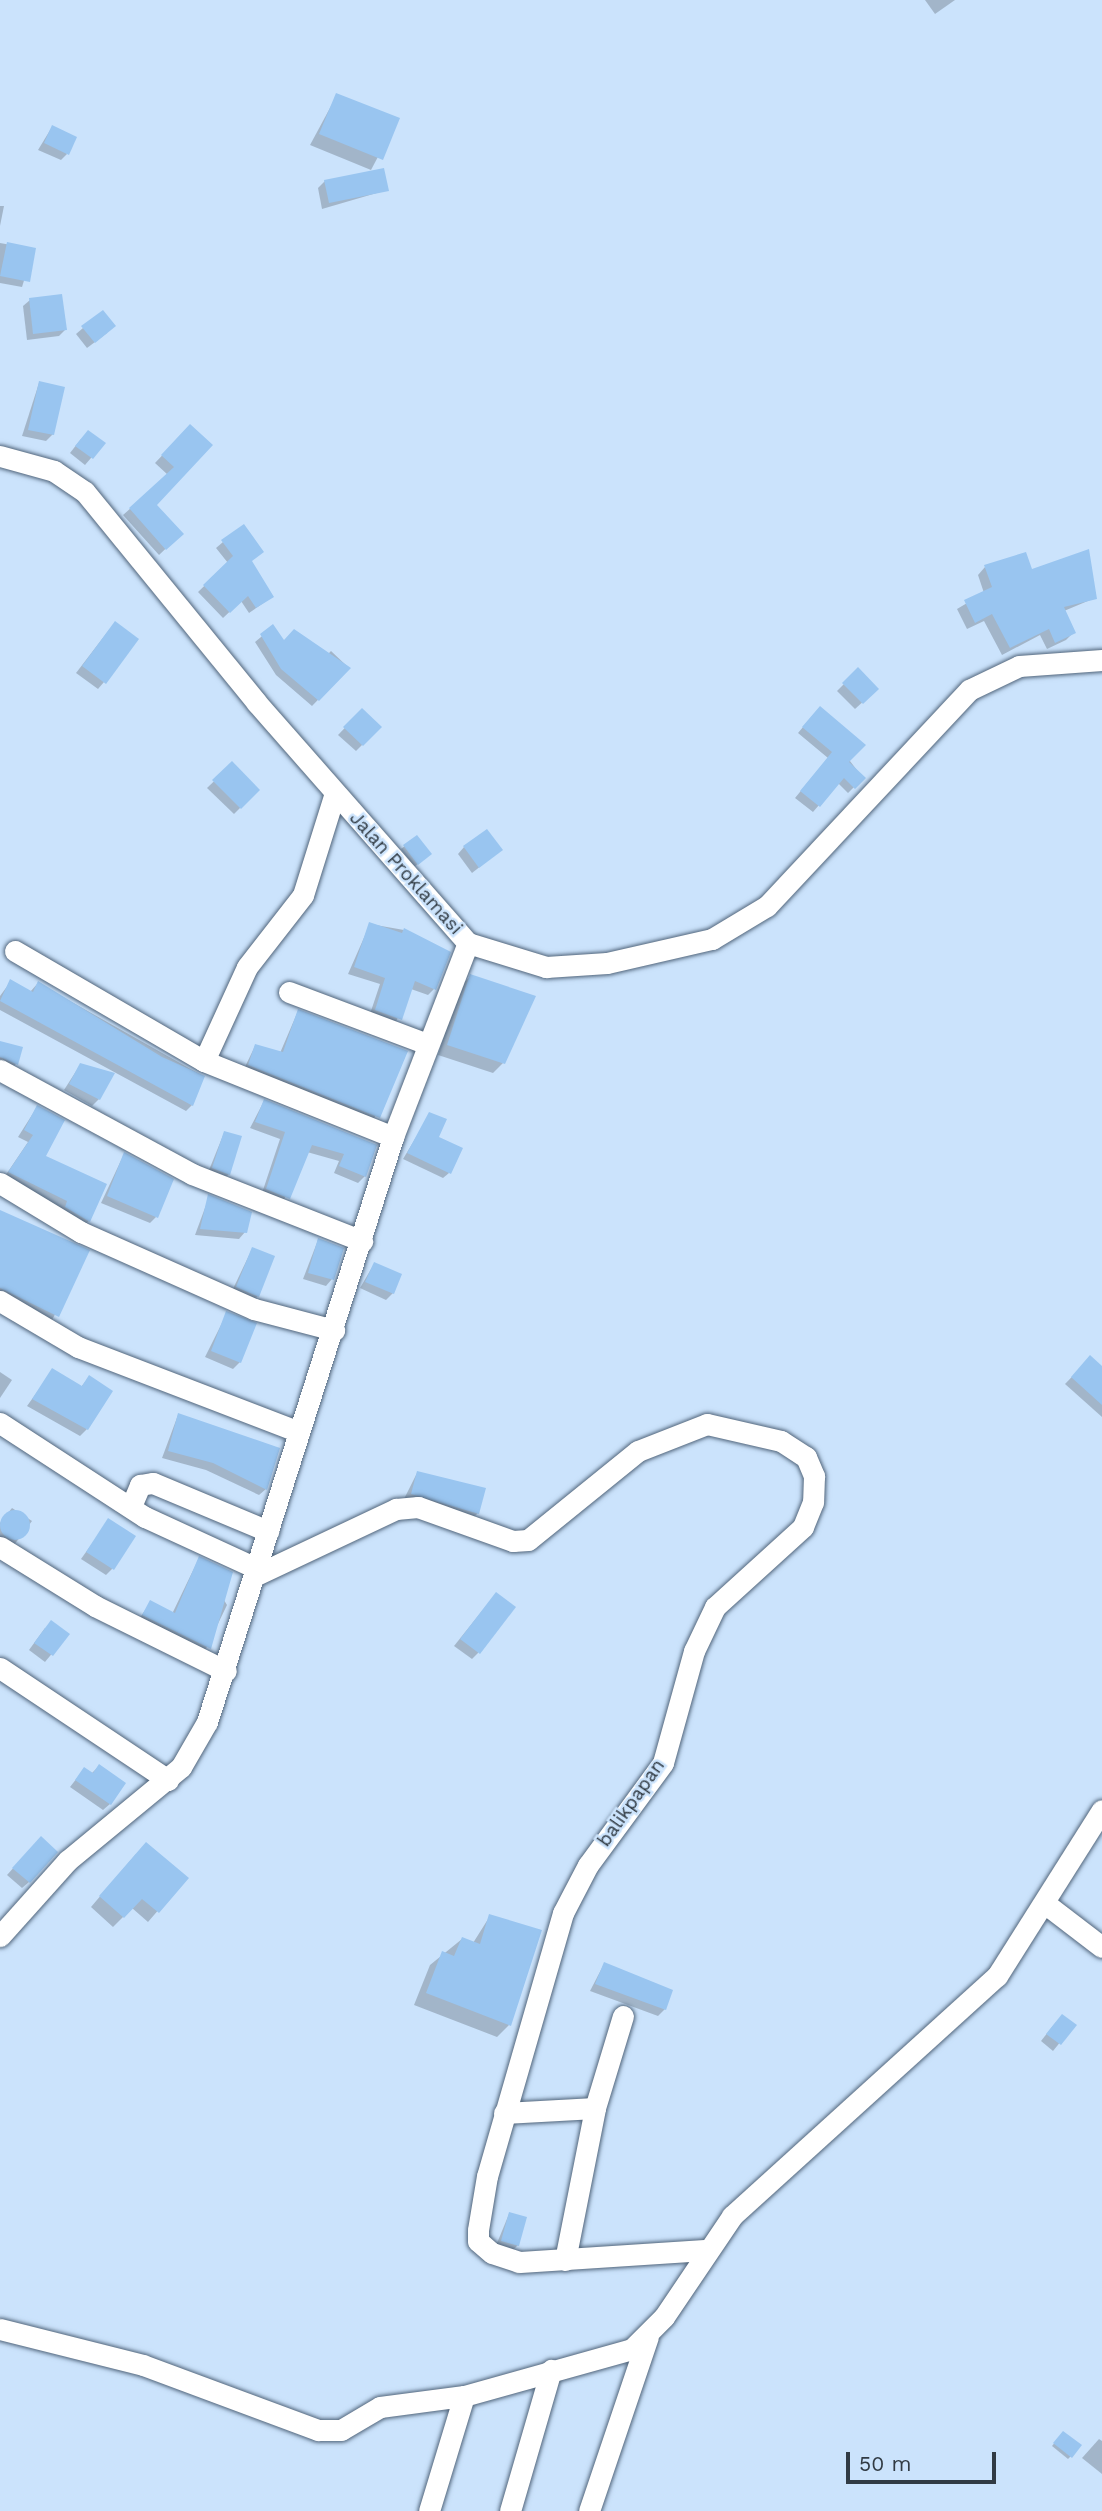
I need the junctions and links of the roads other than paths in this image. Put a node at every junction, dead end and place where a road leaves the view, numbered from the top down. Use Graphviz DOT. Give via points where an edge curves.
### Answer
graph roads {
  1 [pos="0,456"];
  2 [pos="1102,660"];
  3 [pos="335,793"];
  4 [pos="468,943"];
  5 [pos="15,951"];
  6 [pos="289,992"];
  7 [pos="427,1044"];
  8 [pos="204,1061"];
  9 [pos="0,1070"];
  10 [pos="393,1137"];
  11 [pos="0,1183"];
  12 [pos="362,1241"];
  13 [pos="0,1301"];
  14 [pos="334,1330"];
  15 [pos="0,1423"];
  16 [pos="299,1432"];
  17 [pos="132,1504"];
  18 [pos="268,1531"];
  19 [pos="0,1547"];
  20 [pos="255,1572"];
  21 [pos="0,1668"];
  22 [pos="226,1671"];
  23 [pos="168,1780"];
  24 [pos="1102,1810"];
  25 [pos="1047,1905"];
  26 [pos="0,1936"];
  27 [pos="1102,1947"];
  28 [pos="622,2015"];
  29 [pos="595,2108"];
  30 [pos="504,2113"];
  31 [pos="706,2250"];
  32 [pos="565,2260"];
  33 [pos="0,2329"];
  34 [pos="648,2337"];
  35 [pos="551,2370"];
  36 [pos="464,2396"];
  37 [pos="429,2511"];
  38 [pos="510,2511"];
  39 [pos="589,2511"];
  1 -- 3 [label="street, Jalan Proklamasi" via="54,471 85,492"];
  2 -- 4 [label="street, Jalan Proklamasi" via="1019,666 969,690 767,906 712,939 607,963 547,967"];
  3 -- 4 [label="street, Jalan Proklamasi"];
  3 -- 8 [label="street" via="303,895 247,967"];
  4 -- 7 [label="street"];
  5 -- 8 [label="street"];
  6 -- 7 [label="street"];
  7 -- 10 [label="street"];
  8 -- 10 [label="street"];
  9 -- 12 [label="street" via="192,1174"];
  10 -- 12 [label="street"];
  11 -- 14 [label="street" via="81,1232 254,1309"];
  12 -- 14 [label="street"];
  13 -- 16 [label="street" via="78,1347"];
  14 -- 16 [label="street"];
  15 -- 17 [label="street" via="79,1479"];
  16 -- 18 [label="street"];
  17 -- 18 [label="street" via="141,1485 153,1483"];
  17 -- 20 [label="street" via="145,1517"];
  18 -- 20 [label="street"];
  19 -- 22 [label="street" via="95,1606"];
  20 -- 22 [label="street"];
  20 -- 30 [label="street, balikpapan" via="397,1509 418,1507 453,1515 513,1541 540,1535 574,1498 638,1451 707,1424 780,1441 806,1457 814,1476 803,1527 715,1607 694,1651 663,1763 588,1865 563,1913"];
  21 -- 23 [label="street"];
  22 -- 23 [label="street" via="207,1722"];
  23 -- 26 [label="street" via="67,1861"];
  24 -- 25 [label="street"];
  25 -- 27 [label="street"];
  25 -- 31 [label="street" via="997,1976 782,2169"];
  28 -- 29 [label="street"];
  29 -- 30 [label="street"];
  29 -- 32 [label="street"];
  30 -- 32 [label="street, balikpapan" via="478,2241 519,2262"];
  31 -- 32 [label="street, balikpapan"];
  31 -- 34 [label="street"];
  33 -- 36 [label="street" via="143,2365 318,2430 341,2430 380,2407"];
  34 -- 35 [label="street" via="632,2349"];
  34 -- 39 [label="street"];
  35 -- 36 [label="street"];
  35 -- 38 [label="street"];
  36 -- 37 [label="street"];
}
